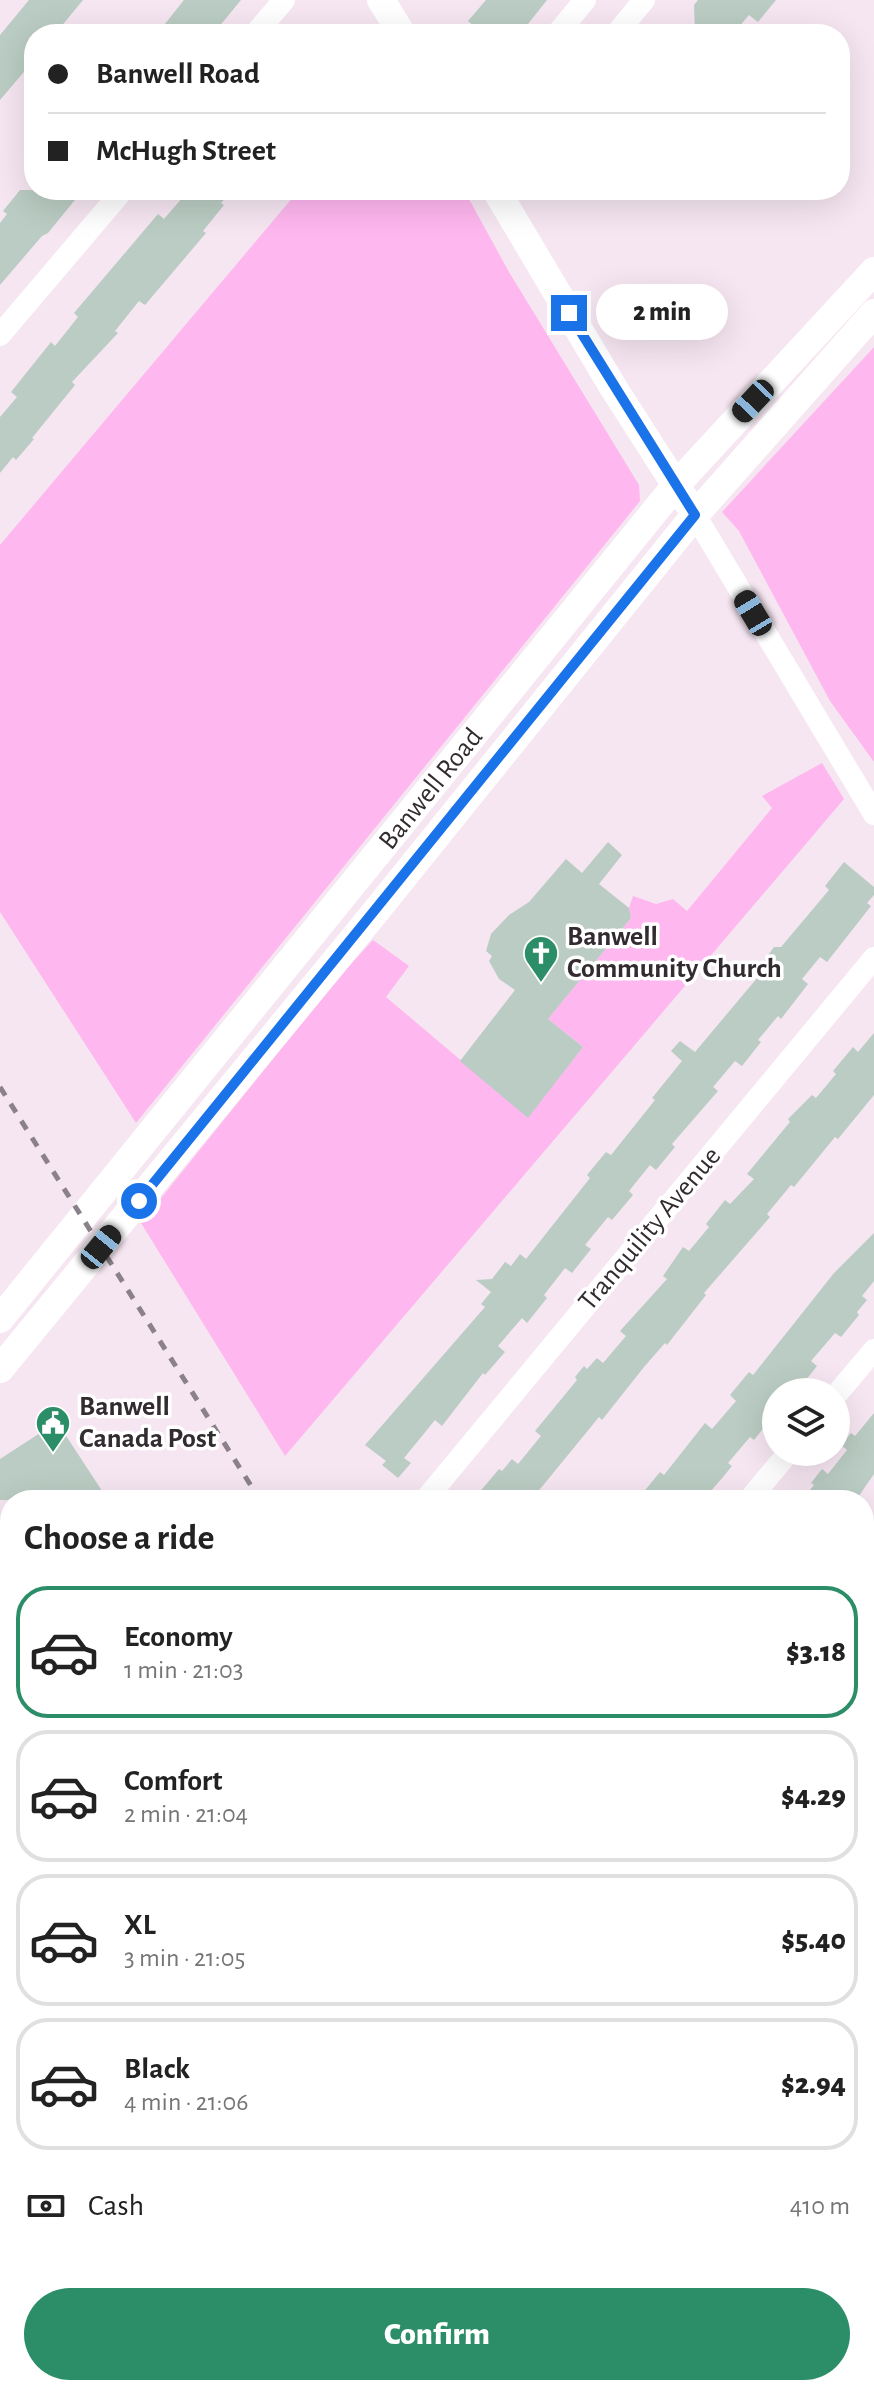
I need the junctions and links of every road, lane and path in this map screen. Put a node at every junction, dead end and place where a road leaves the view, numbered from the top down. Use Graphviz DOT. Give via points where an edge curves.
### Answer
graph roads {
  1 [pos="284,0"];
  2 [pos="381,0"];
  3 [pos="585,0"];
  4 [pos="644,0"];
  5 [pos="264,24"];
  6 [pos="396,24"];
  7 [pos="565,24"];
  8 [pos="624,24"];
  9 [pos="115,200"];
  10 [pos="502,200"];
  11 [pos="874,271"];
  12 [pos="874,313"];
  13 [pos="0,335"];
  14 [pos="676,485"];
  15 [pos="695,515"];
  16 [pos="874,814"];
  17 [pos="874,958"];
  18 [pos="0,1319"];
  19 [pos="874,1350"];
  20 [pos="0,1369"];
  21 [pos="850,1378"];
  22 [pos="777,1466"];
  23 [pos="433,1490"];
  24 [pos="757,1490"];
  1 -- 5 [label="street"];
  2 -- 6 [label="main road"];
  3 -- 7 [label="street"];
  4 -- 8 [label="street"];
  9 -- 13 [label="street"];
  10 -- 14 [label="main road"];
  11 -- 14 [label="main road, Banwell Road"];
  12 -- 15 [label="main road, Banwell Road"];
  14 -- 15 [label="main road"];
  14 -- 18 [label="main road, Banwell Road"];
  15 -- 16 [label="street"];
  15 -- 20 [label="main road, Banwell Road"];
  17 -- 23 [label="street, Tranquility Avenue"];
  19 -- 21 [label="street"];
  22 -- 24 [label="street"];
}
